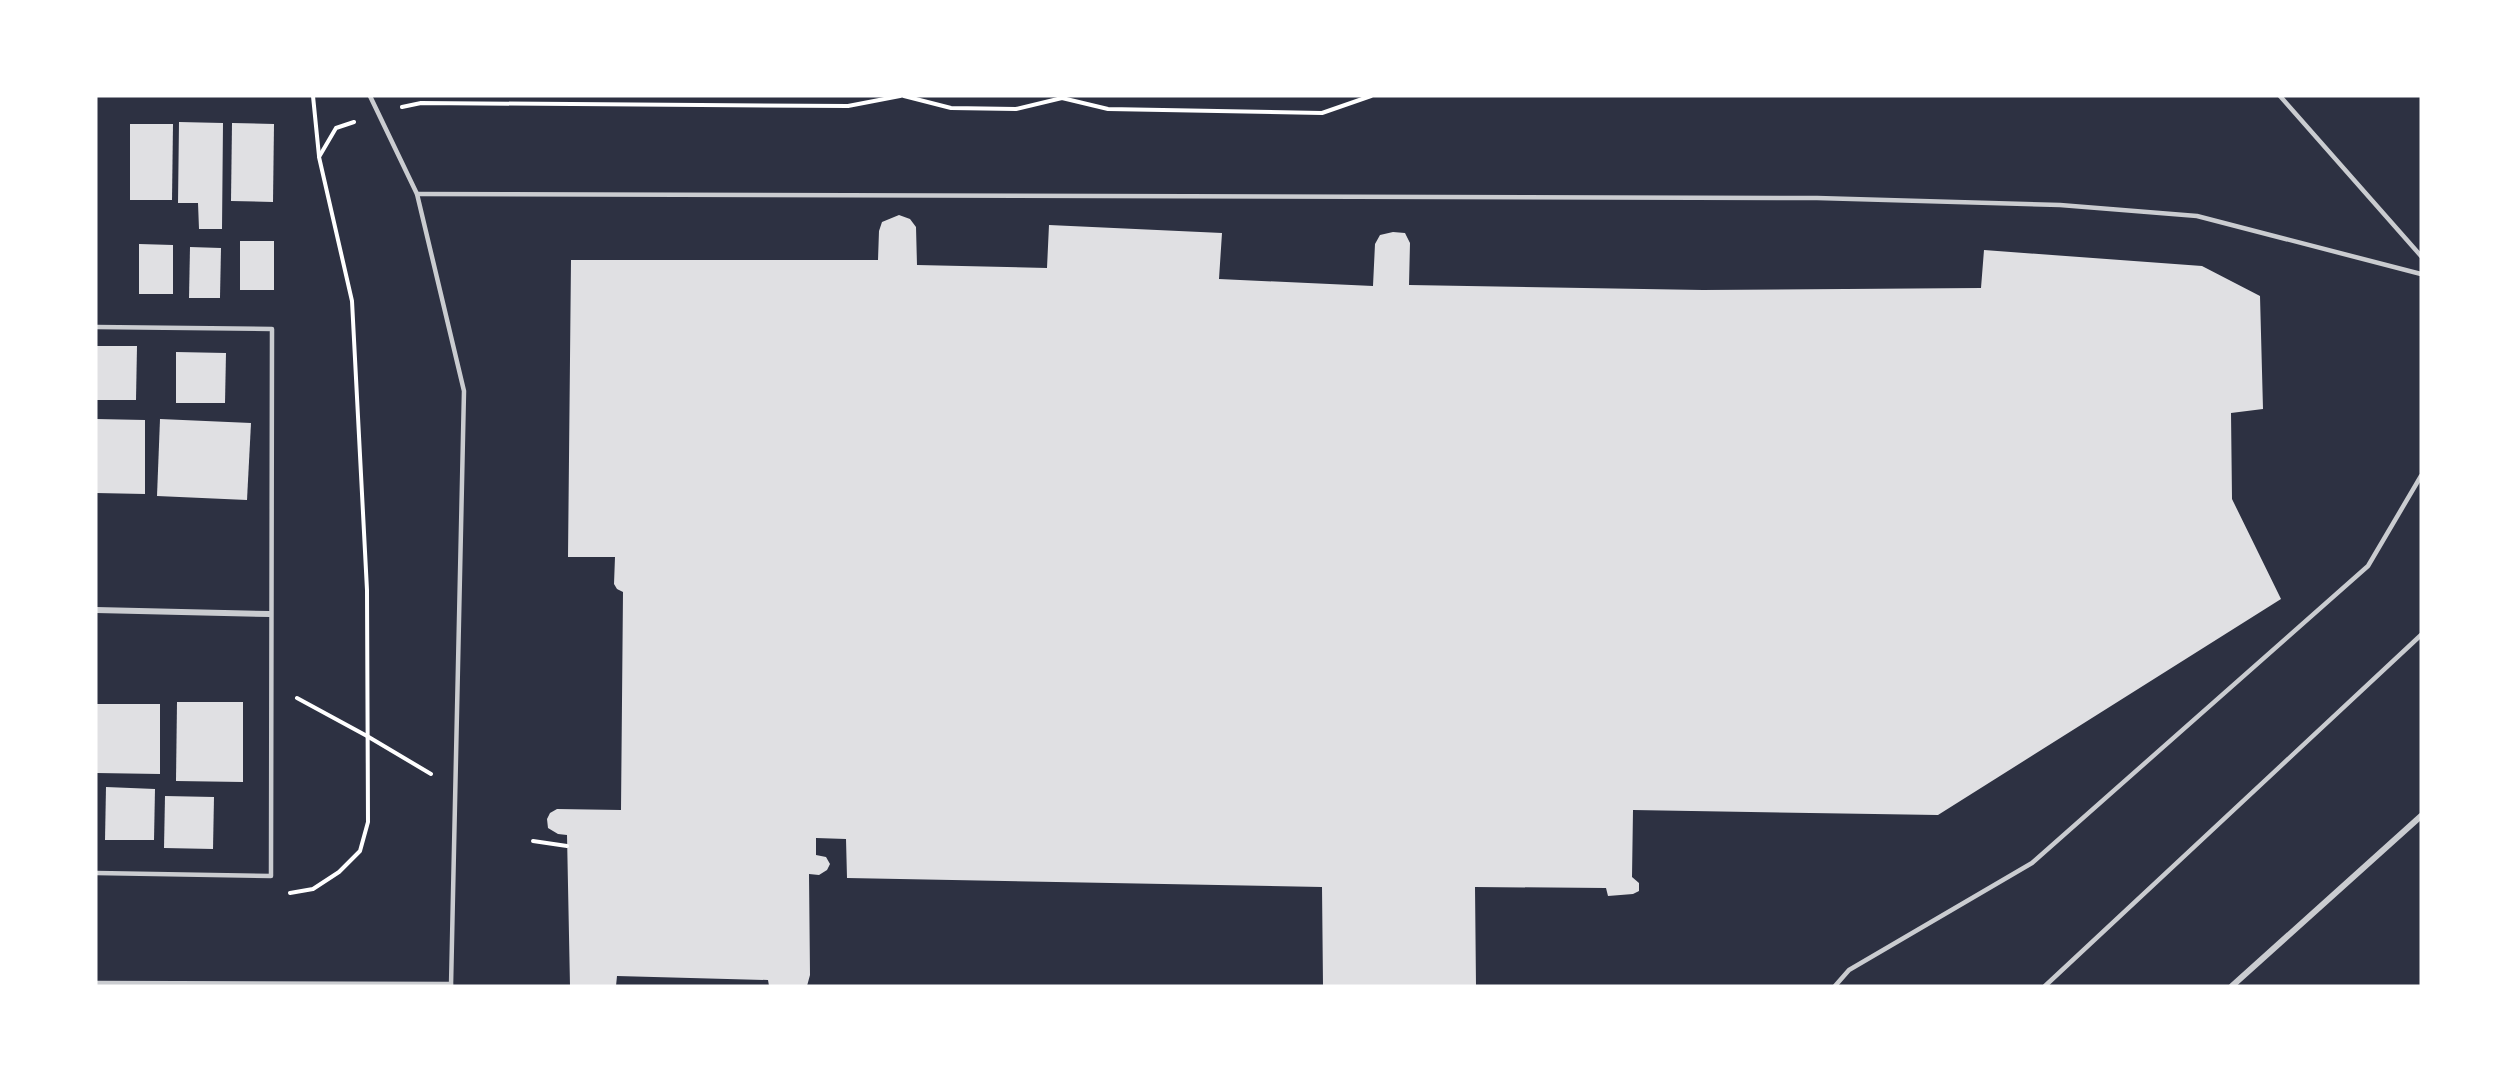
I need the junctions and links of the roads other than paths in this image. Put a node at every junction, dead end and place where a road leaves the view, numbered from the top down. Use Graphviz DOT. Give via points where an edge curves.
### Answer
graph roads {
  1 [pos="370,96"];
  2 [pos="2280,96"];
  3 [pos="417,194"];
  4 [pos="2421,256"];
  5 [pos="2421,274"];
  6 [pos="96,327"];
  7 [pos="2421,476"];
  8 [pos="96,610"];
  9 [pos="270,614"];
  10 [pos="2421,635"];
  11 [pos="2421,816"];
  12 [pos="96,873"];
  13 [pos="96,983"];
  14 [pos="451,985"];
  15 [pos="1835,986"];
  16 [pos="2045,986"];
  17 [pos="2232,986"];
  1 -- 3 [label="lane"];
  2 -- 4 [label="lane"];
  3 -- 5 [label="lane" via="1805,198 2060,205 2197,216"];
  3 -- 14 [label="lane" via="464,391"];
  6 -- 9 [label="lane" via="272,329"];
  7 -- 15 [label="lane" via="2368,566 2032,863 1849,970"];
  8 -- 9 [label="street"];
  9 -- 12 [label="lane" via="271,876"];
  10 -- 16 [label="lane"];
  11 -- 17 [label="street"];
  13 -- 14 [label="lane"];
}
